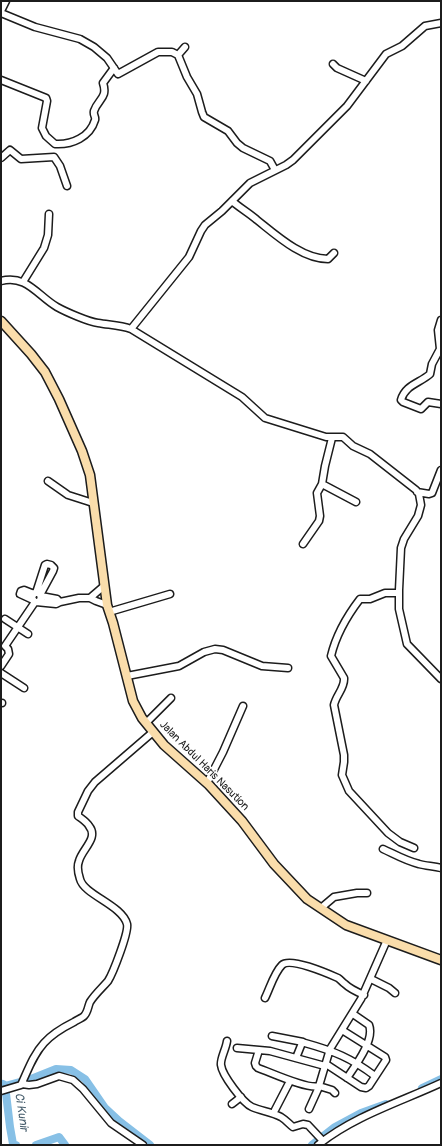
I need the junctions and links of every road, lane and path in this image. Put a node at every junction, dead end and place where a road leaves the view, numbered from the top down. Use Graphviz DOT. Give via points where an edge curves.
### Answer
graph roads {
  1 [pos="6,1"];
  2 [pos="1,12"];
  3 [pos="441,23"];
  4 [pos="185,48"];
  5 [pos="178,55"];
  6 [pos="333,64"];
  7 [pos="114,68"];
  8 [pos="1,80"];
  9 [pos="366,81"];
  10 [pos="55,144"];
  11 [pos="54,157"];
  12 [pos="1,158"];
  13 [pos="275,170"];
  14 [pos="67,186"];
  15 [pos="232,201"];
  16 [pos="49,214"];
  17 [pos="334,253"];
  18 [pos="1,282"];
  19 [pos="23,282"];
  20 [pos="441,320"];
  21 [pos="1,321"];
  22 [pos="131,329"];
  23 [pos="441,404"];
  24 [pos="332,438"];
  25 [pos="441,470"];
  26 [pos="48,481"];
  27 [pos="322,484"];
  28 [pos="417,492"];
  29 [pos="356,502"];
  30 [pos="93,503"];
  31 [pos="304,544"];
  32 [pos="104,586"];
  33 [pos="399,593"];
  34 [pos="170,594"];
  35 [pos="90,598"];
  36 [pos="108,608"];
  37 [pos="6,618"];
  38 [pos="18,627"];
  39 [pos="28,634"];
  40 [pos="3,645"];
  41 [pos="1,666"];
  42 [pos="288,668"];
  43 [pos="1,674"];
  44 [pos="127,676"];
  45 [pos="441,679"];
  46 [pos="24,688"];
  47 [pos="171,698"];
  48 [pos="243,706"];
  49 [pos="146,723"];
  50 [pos="153,732"];
  51 [pos="207,783"];
  52 [pos="414,848"];
  53 [pos="383,849"];
  54 [pos="441,868"];
  55 [pos="367,893"];
  56 [pos="321,908"];
  57 [pos="386,940"];
  58 [pos="441,960"];
  59 [pos="371,979"];
  60 [pos="395,993"];
  61 [pos="364,995"];
  62 [pos="265,998"];
  63 [pos="353,1014"];
  64 [pos="342,1030"];
  65 [pos="272,1036"];
  66 [pos="227,1041"];
  67 [pos="302,1042"];
  68 [pos="366,1044"];
  69 [pos="237,1048"];
  70 [pos="330,1049"];
  71 [pos="259,1050"];
  72 [pos="296,1058"];
  73 [pos="357,1063"];
  74 [pos="326,1065"];
  75 [pos="375,1076"];
  76 [pos="346,1078"];
  77 [pos="290,1080"];
  78 [pos="441,1082"];
  79 [pos="22,1083"];
  80 [pos="319,1086"];
  81 [pos="1,1091"];
  82 [pos="335,1093"];
  83 [pos="241,1097"];
  84 [pos="232,1104"];
  85 [pos="309,1109"];
  86 [pos="275,1110"];
  87 [pos="320,1140"];
  88 [pos="143,1145"];
  1 -- 2 [label="street"];
  2 -- 7 [label="street" via="35,28 80,39 107,58"];
  3 -- 9 [label="street" via="425,26 402,46 386,54"];
  4 -- 5 [label="street"];
  5 -- 7 [label="street" via="160,51 120,74 117,74"];
  5 -- 13 [label="street" via="197,94 204,117 228,131 243,148 270,161"];
  6 -- 9 [label="street"];
  7 -- 10 [label="street" via="103,83 105,93 94,111 95,119 89,132 76,141"];
  8 -- 10 [label="street" via="46,98 48,101 42,128"];
  9 -- 13 [label="street" via="347,106 289,163"];
  10 -- 11 [label="street"];
  11 -- 12 [label="street" via="21,159 10,150"];
  11 -- 14 [label="street"];
  13 -- 15 [label="street" via="250,183"];
  15 -- 17 [label="street" via="300,251 322,259 328,259"];
  15 -- 22 [label="street" via="203,228 189,257"];
  16 -- 19 [label="street" via="48,235 44,248"];
  18 -- 19 [label="street" via="9,279"];
  19 -- 22 [label="street" via="58,308 94,322"];
  20 -- 23 [label="street" via="438,330 440,350 430,374 410,387 401,400 421,409 428,402"];
  21 -- 30 [label="main road, Jalan Abdul Haris Nasution" via="45,372 59,399 90,475"];
  22 -- 24 [label="street" via="242,397 265,418"];
  24 -- 27 [label="street"];
  24 -- 28 [label="street" via="346,439 353,446 370,454"];
  25 -- 28 [label="street" via="432,493"];
  26 -- 30 [label="street" via="68,494"];
  27 -- 29 [label="street"];
  27 -- 31 [label="street" via="317,493 319,521"];
  28 -- 33 [label="street" via="421,500 418,516 402,545"];
  30 -- 32 [label="main road, Jalan Abdul Haris Nasution"];
  32 -- 35 [label="street"];
  32 -- 36 [label="main road, Jalan Abdul Haris Nasution"];
  33 -- 45 [label="street" via="399,609 407,644"];
  33 -- 52 [label="street" via="385,593 370,599 360,599 340,629 331,656 344,678 334,705 344,755 342,775 347,790 388,833"];
  34 -- 36 [label="street"];
  35 -- 36 [label="street"];
  35 -- 38 [label="street" via="60,602 58,599 37,597"];
  36 -- 44 [label="main road, Jalan Abdul Haris Nasution"];
  37 -- 38 [label="street"];
  38 -- 39 [label="street"];
  38 -- 40 [label="street"];
  40 -- 41 [label="street" via="9,654"];
  42 -- 44 [label="street" via="262,666 223,650 214,649 179,666"];
  43 -- 46 [label="street"];
  44 -- 49 [label="main road, Jalan Abdul Haris Nasution" via="134,701"];
  47 -- 49 [label="street"];
  48 -- 51 [label="street"];
  49 -- 50 [label="main road, Jalan Abdul Haris Nasution"];
  50 -- 51 [label="main road, Jalan Abdul Haris Nasution"];
  50 -- 79 [label="street" via="95,782 78,812 78,816 92,831 90,842 79,860 80,880 126,922 125,936 114,970 90,1002 84,1016 60,1030 34,1055"];
  51 -- 56 [label="main road, Jalan Abdul Haris Nasution" via="242,821 274,864 308,899"];
  53 -- 54 [label="street" via="414,863"];
  55 -- 56 [label="street" via="334,897"];
  56 -- 57 [label="main road, Jalan Abdul Haris Nasution" via="346,925"];
  57 -- 58 [label="main road, Jalan Abdul Haris Nasution"];
  57 -- 59 [label="street"];
  59 -- 60 [label="street"];
  59 -- 61 [label="street"];
  61 -- 62 [label="street" via="340,979 288,962 282,965"];
  61 -- 63 [label="street"];
  63 -- 64 [label="street"];
  63 -- 68 [label="street" via="370,1027"];
  64 -- 68 [label="street"];
  64 -- 70 [label="street"];
  65 -- 67 [label="street"];
  66 -- 83 [label="street" via="221,1067"];
  67 -- 70 [label="street"];
  67 -- 72 [label="street"];
  68 -- 73 [label="street"];
  68 -- 75 [label="street" via="386,1058"];
  69 -- 71 [label="street"];
  70 -- 73 [label="street"];
  70 -- 74 [label="street"];
  71 -- 72 [label="street"];
  71 -- 77 [label="street" via="256,1066"];
  72 -- 74 [label="street"];
  73 -- 75 [label="street"];
  73 -- 76 [label="street"];
  74 -- 76 [label="street"];
  74 -- 80 [label="street"];
  75 -- 76 [label="street" via="366,1088"];
  77 -- 80 [label="street"];
  77 -- 86 [label="street"];
  78 -- 87 [label="street"];
  79 -- 81 [label="street"];
  79 -- 88 [label="street" via="37,1084 59,1076 73,1080 110,1123"];
  80 -- 82 [label="street"];
  80 -- 85 [label="street"];
  83 -- 84 [label="street"];
  83 -- 87 [label="street" via="251,1106 280,1117 292,1126 308,1125"];
}
